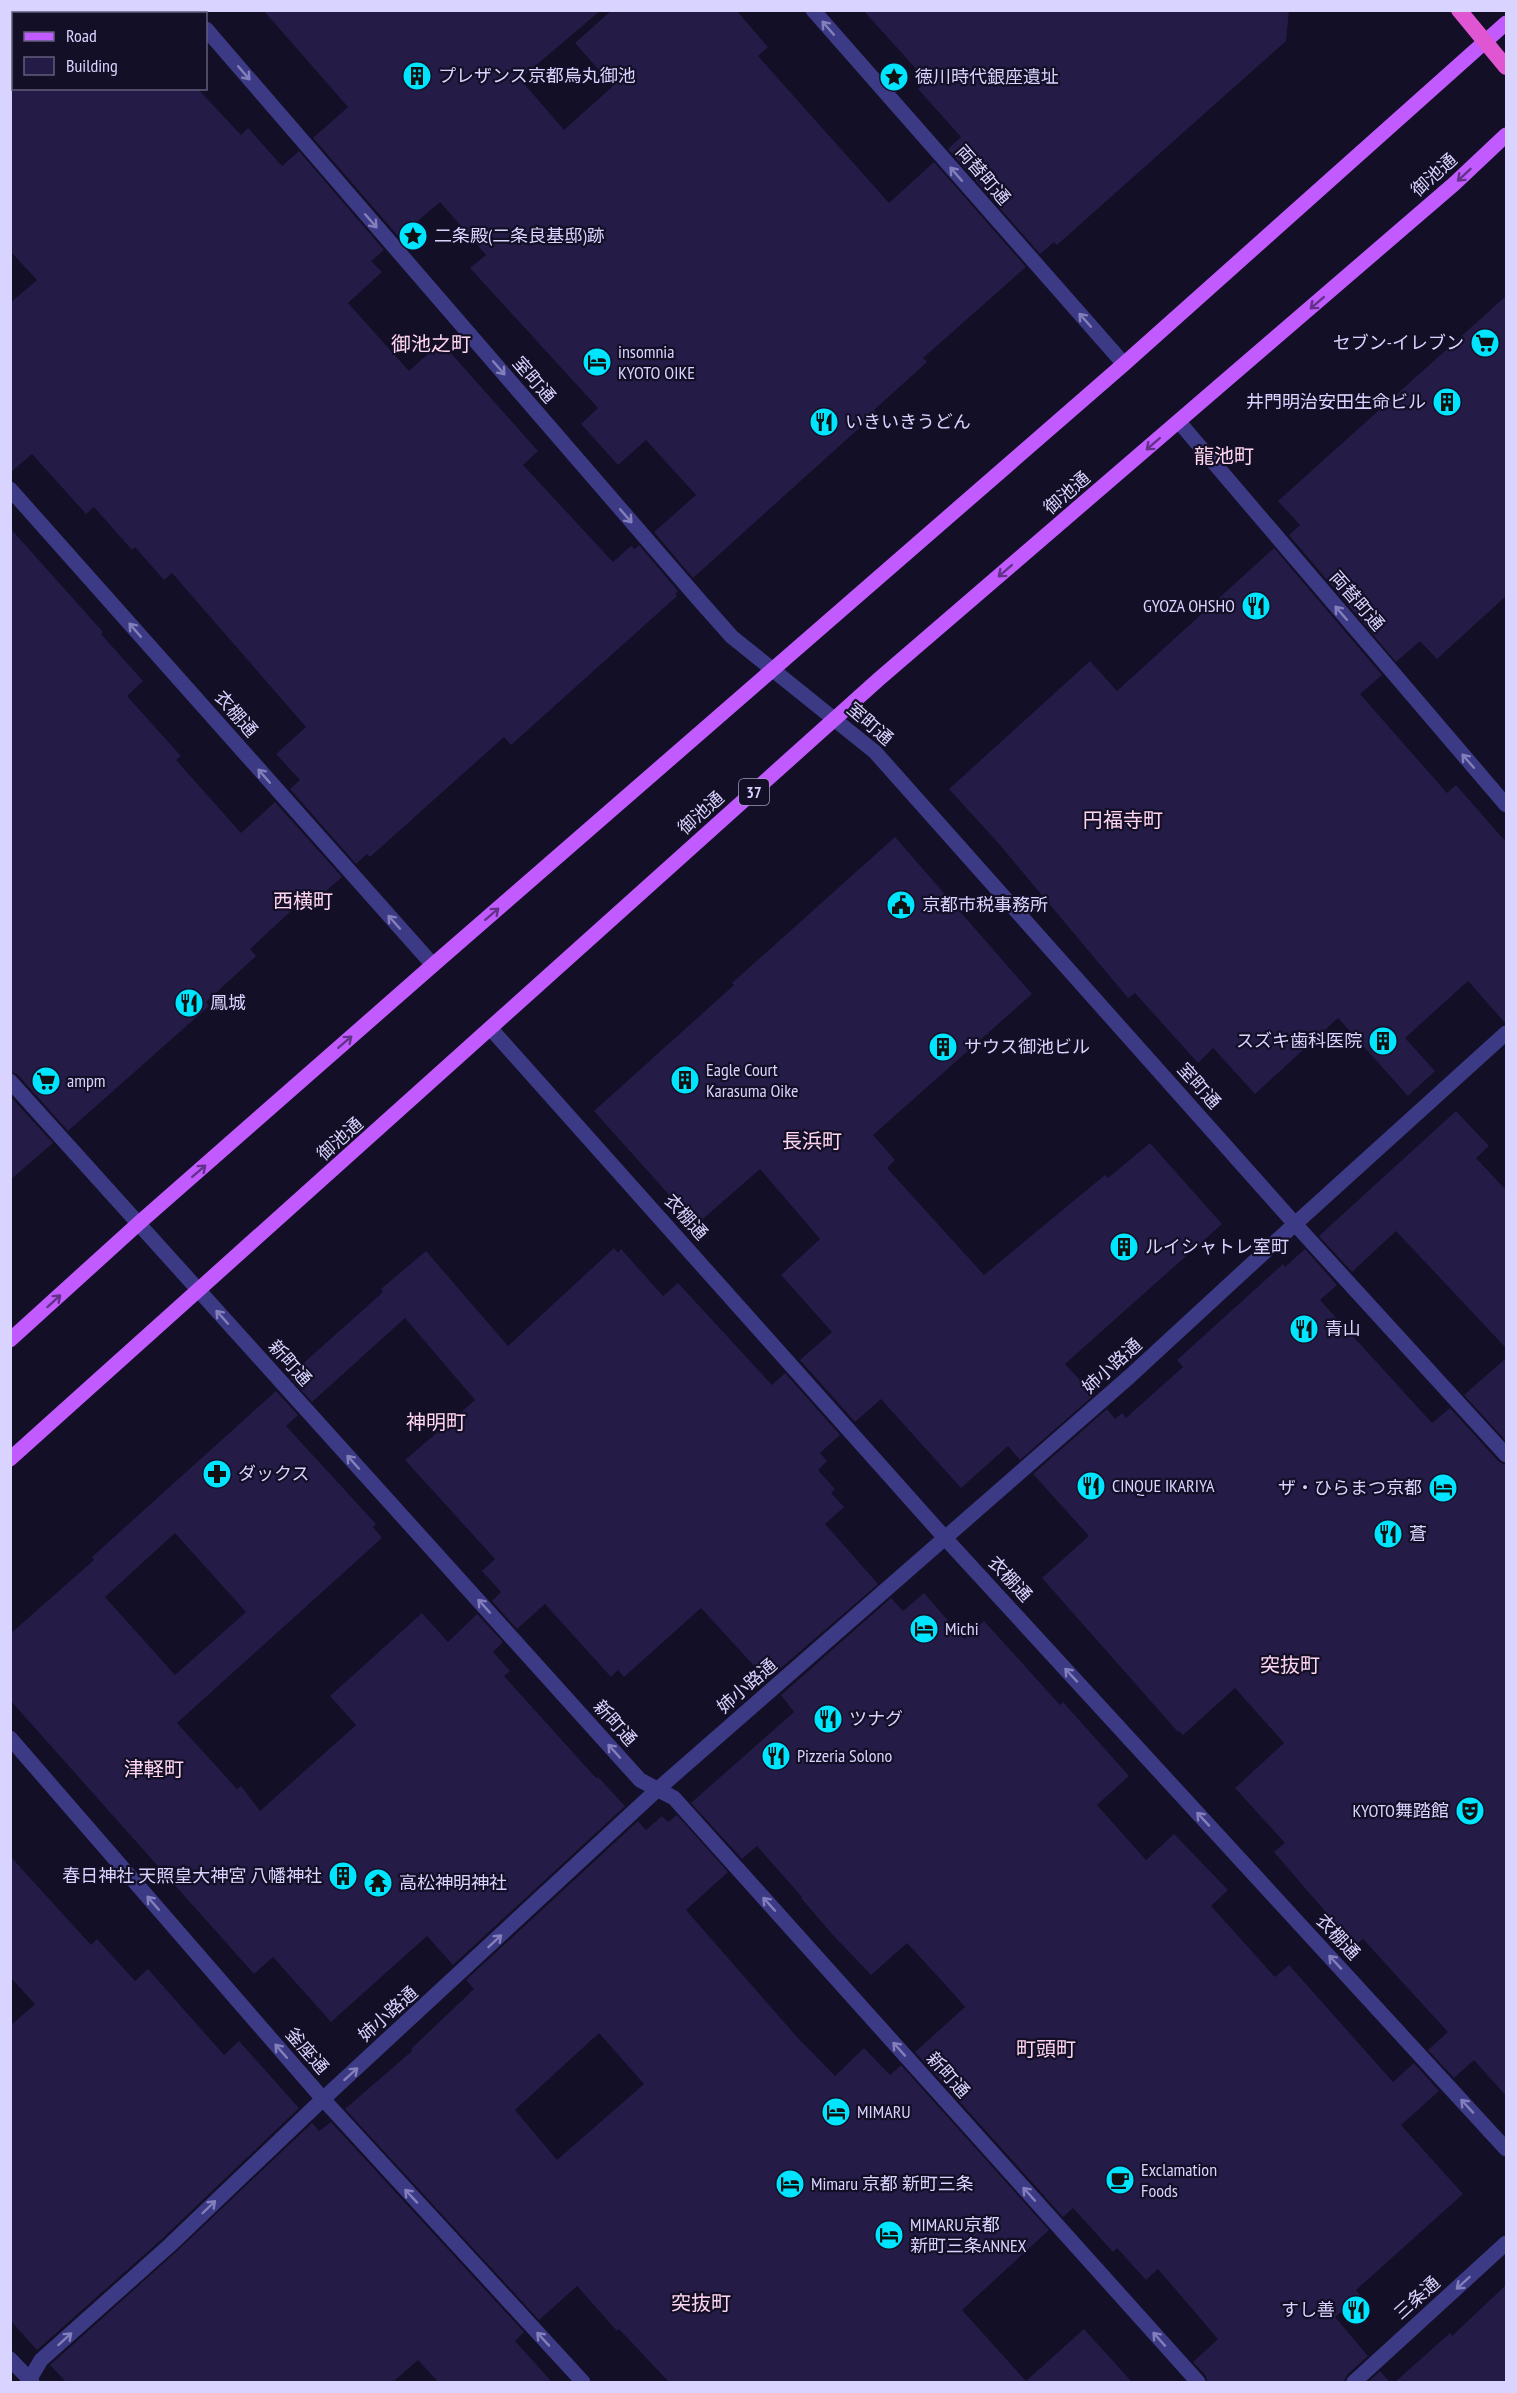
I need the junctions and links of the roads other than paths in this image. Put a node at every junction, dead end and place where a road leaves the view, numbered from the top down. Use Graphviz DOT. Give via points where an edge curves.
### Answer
graph roads {
  1 [pos="813,10"];
  2 [pos="1460,10"];
  3 [pos="1506,23"];
  4 [pos="207,30"];
  5 [pos="1485,42"];
  6 [pos="1506,67"];
  7 [pos="1506,135"];
  8 [pos="1124,364"];
  9 [pos="1179,422"];
  10 [pos="10,489"];
  11 [pos="774,670"];
  12 [pos="835,719"];
  13 [pos="1506,805"];
  14 [pos="433,965"];
  15 [pos="491,1029"];
  16 [pos="1506,1034"];
  17 [pos="10,1081"];
  18 [pos="139,1223"];
  19 [pos="1295,1224"];
  20 [pos="199,1290"];
  21 [pos="10,1340"];
  22 [pos="1506,1455"];
  23 [pos="10,1459"];
  24 [pos="945,1538"];
  25 [pos="10,1738"];
  26 [pos="658,1789"];
  27 [pos="323,2099"];
  28 [pos="1506,2149"];
  29 [pos="1506,2243"];
  30 [pos="10,2359"];
  31 [pos="30,2381"];
  32 [pos="583,2382"];
  33 [pos="1198,2382"];
  34 [pos="1354,2382"];
  8 -- 1 [label="street, 両替町通, one-way"];
  2 -- 5 [label="highway"];
  3 -- 5 [label="main road"];
  4 -- 11 [label="street, 室町通, one-way" via="700,601 732,637"];
  5 -- 6 [label="highway"];
  5 -- 8 [label="main road"];
  7 -- 9 [label="main road, 御池通 / 37, one-way"];
  8 -- 11 [label="main road"];
  9 -- 12 [label="main road, 御池通 / 37, one-way"];
  13 -- 9 [label="street, 両替町通, one-way"];
  14 -- 10 [label="street, 衣棚通, one-way"];
  11 -- 12 [label="street, 室町通"];
  14 -- 11 [label="main road, one-way"];
  12 -- 15 [label="main road, 御池通 / 37"];
  12 -- 19 [label="street, 室町通" via="875,752 911,790"];
  18 -- 14 [label="main road, one-way"];
  15 -- 20 [label="main road, 御池通 / 37"];
  15 -- 24 [label="street, 衣棚通"];
  16 -- 19 [label="street, 姉小路通"];
  17 -- 18 [label="street, 新町通"];
  18 -- 20 [label="street, 新町通"];
  21 -- 18 [label="main road, one-way"];
  19 -- 22 [label="street, 室町通"];
  19 -- 24 [label="street, 姉小路通" via="1129,1377"];
  20 -- 23 [label="main road, 御池通 / 37"];
  26 -- 20 [label="street, 新町通, one-way" via="640,1780"];
  24 -- 26 [label="street, 姉小路通"];
  28 -- 24 [label="street, 衣棚通, one-way"];
  27 -- 25 [label="street, 釜座通, one-way"];
  27 -- 26 [label="street, 姉小路通, one-way"];
  33 -- 26 [label="street, 新町通, one-way" via="674,1798"];
  31 -- 27 [label="street, 姉小路通, one-way" via="41,2360 170,2245"];
  32 -- 27 [label="street, 釜座通, one-way"];
  29 -- 34 [label="street, 三条通, one-way"];
  30 -- 31 [label="street"];
}
